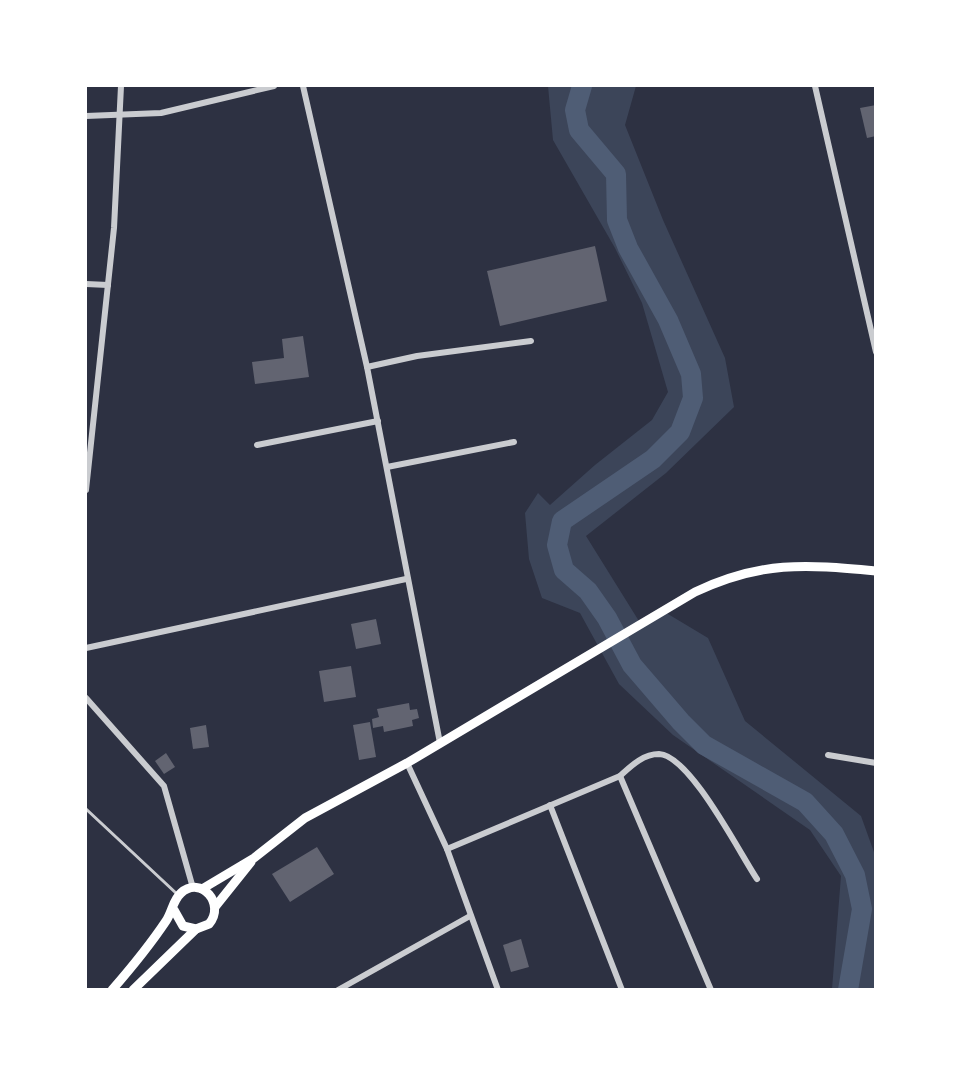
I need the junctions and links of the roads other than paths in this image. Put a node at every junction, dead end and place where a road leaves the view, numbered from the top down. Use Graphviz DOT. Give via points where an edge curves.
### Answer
graph roads {
  1 [pos="121,86"];
  2 [pos="274,86"];
  3 [pos="303,86"];
  4 [pos="815,86"];
  5 [pos="86,116"];
  6 [pos="121,116"];
  7 [pos="86,285"];
  8 [pos="108,285"];
  9 [pos="531,341"];
  10 [pos="876,352"];
  11 [pos="367,367"];
  12 [pos="378,421"];
  13 [pos="514,442"];
  14 [pos="257,445"];
  15 [pos="387,467"];
  16 [pos="86,490"];
  17 [pos="876,571"];
  18 [pos="406,579"];
  19 [pos="86,648"];
  20 [pos="86,698"];
  21 [pos="440,742"];
  22 [pos="828,755"];
  23 [pos="407,763"];
  24 [pos="876,763"];
  25 [pos="620,776"];
  26 [pos="550,805"];
  27 [pos="86,809"];
  28 [pos="447,849"];
  29 [pos="254,858"];
  30 [pos="757,879"];
  31 [pos="197,888"];
  32 [pos="178,895"];
  33 [pos="215,907"];
  34 [pos="174,910"];
  35 [pos="470,916"];
  36 [pos="196,929"];
  37 [pos="112,990"];
  38 [pos="133,990"];
  39 [pos="338,990"];
  40 [pos="498,990"];
  41 [pos="622,990"];
  42 [pos="711,990"];
  1 -- 6 [label="street"];
  2 -- 6 [label="street" via="161,113"];
  3 -- 11 [label="street"];
  4 -- 10 [label="street"];
  5 -- 6 [label="street"];
  6 -- 8 [label="street"];
  7 -- 8 [label="street"];
  8 -- 16 [label="street"];
  9 -- 11 [label="street" via="417,356"];
  11 -- 12 [label="street"];
  12 -- 14 [label="street"];
  12 -- 15 [label="street"];
  13 -- 15 [label="street"];
  15 -- 18 [label="street"];
  17 -- 21 [label="main road" via="795,565 743,572 695,592"];
  18 -- 19 [label="street"];
  18 -- 21 [label="street"];
  20 -- 31 [label="street" via="164,786"];
  21 -- 23 [label="main road"];
  22 -- 24 [label="street"];
  23 -- 28 [label="street"];
  23 -- 29 [label="main road" via="305,818"];
  25 -- 26 [label="street"];
  25 -- 30 [label="street" via="636,761 651,755 670,757 700,787"];
  25 -- 42 [label="street"];
  26 -- 28 [label="street"];
  26 -- 41 [label="street"];
  27 -- 32 [label="lane"];
  28 -- 35 [label="street"];
  29 -- 31 [label="main road"];
  29 -- 33 [label="main road"];
  31 -- 32 [label="main road"];
  31 -- 33 [label="main road" via="210,894"];
  32 -- 34 [label="main road"];
  33 -- 36 [label="main road" via="212,920"];
  34 -- 36 [label="main road" via="183,926"];
  34 -- 37 [label="main road"];
  35 -- 39 [label="street"];
  35 -- 40 [label="street"];
  36 -- 38 [label="main road"];
}
